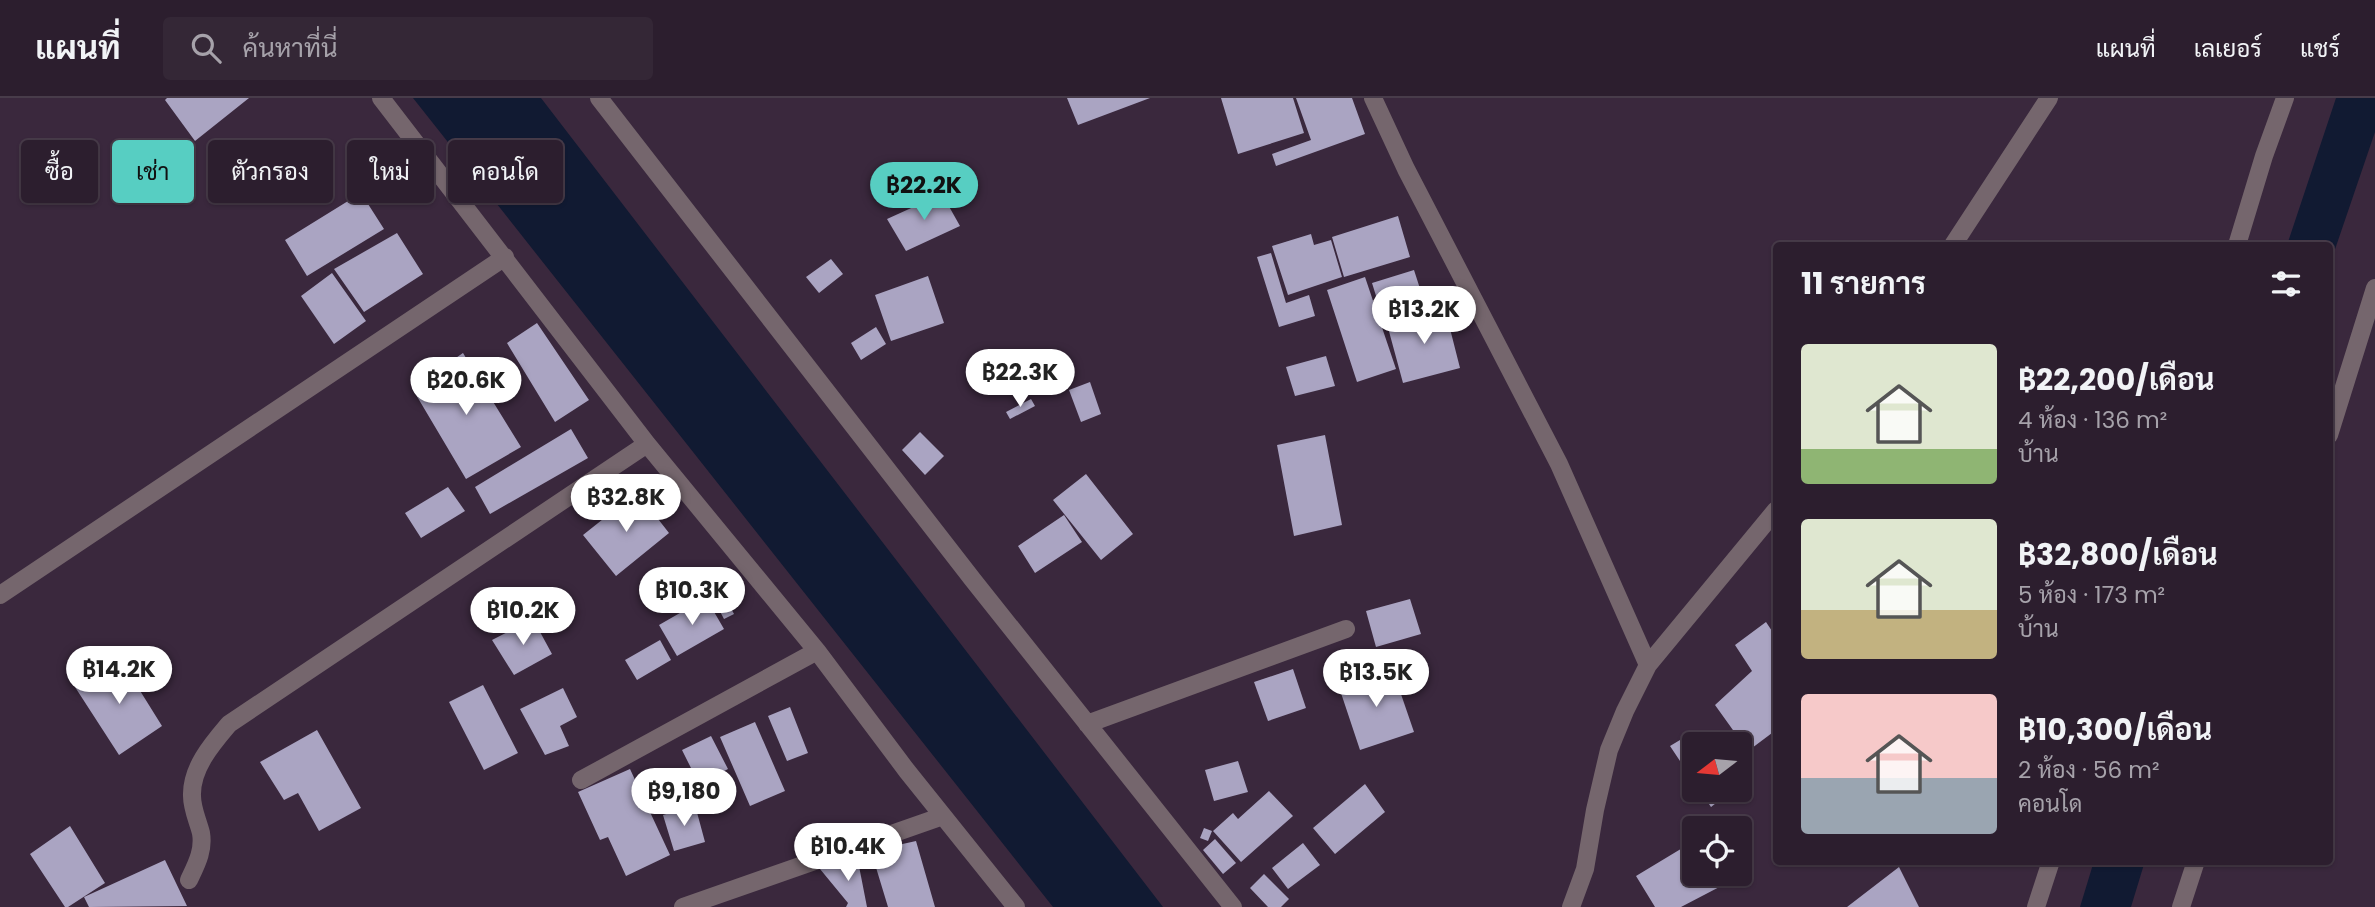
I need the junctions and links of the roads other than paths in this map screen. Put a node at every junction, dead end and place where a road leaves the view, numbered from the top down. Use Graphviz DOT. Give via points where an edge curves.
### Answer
graph roads {
  1 [pos="381,98"];
  2 [pos="599,98"];
  3 [pos="1373,98"];
  4 [pos="2049,98"];
  5 [pos="2285,98"];
  6 [pos="1956,242"];
  7 [pos="2239,242"];
  8 [pos="505,257"];
  9 [pos="2375,288"];
  10 [pos="2333,422"];
  11 [pos="647,444"];
  12 [pos="1773,514"];
  13 [pos="0,595"];
  14 [pos="1346,629"];
  15 [pos="817,651"];
  16 [pos="1648,665"];
  17 [pos="1087,724"];
  18 [pos="581,780"];
  19 [pos="943,816"];
  20 [pos="2050,865"];
  21 [pos="2195,865"];
  22 [pos="189,880"];
  23 [pos="683,907"];
  24 [pos="1016,907"];
  25 [pos="1233,907"];
  26 [pos="1571,907"];
  27 [pos="2036,907"];
  28 [pos="2181,907"];
  1 -- 8 [label="street"];
  2 -- 17 [label="street"];
  3 -- 16 [label="street" via="1559,464"];
  4 -- 6 [label="street"];
  5 -- 7 [label="street"];
  8 -- 11 [label="street"];
  8 -- 13 [label="street"];
  9 -- 10 [label="street"];
  11 -- 15 [label="street"];
  11 -- 22 [label="street" via="229,724 212,744 195,778 192,796 201,836 200,857"];
  12 -- 16 [label="street"];
  14 -- 17 [label="street"];
  15 -- 18 [label="street"];
  15 -- 19 [label="street"];
  16 -- 26 [label="street" via="1609,750 1585,869"];
  17 -- 25 [label="street"];
  19 -- 23 [label="street"];
  19 -- 24 [label="street"];
  20 -- 27 [label="street"];
  21 -- 28 [label="street"];
}
